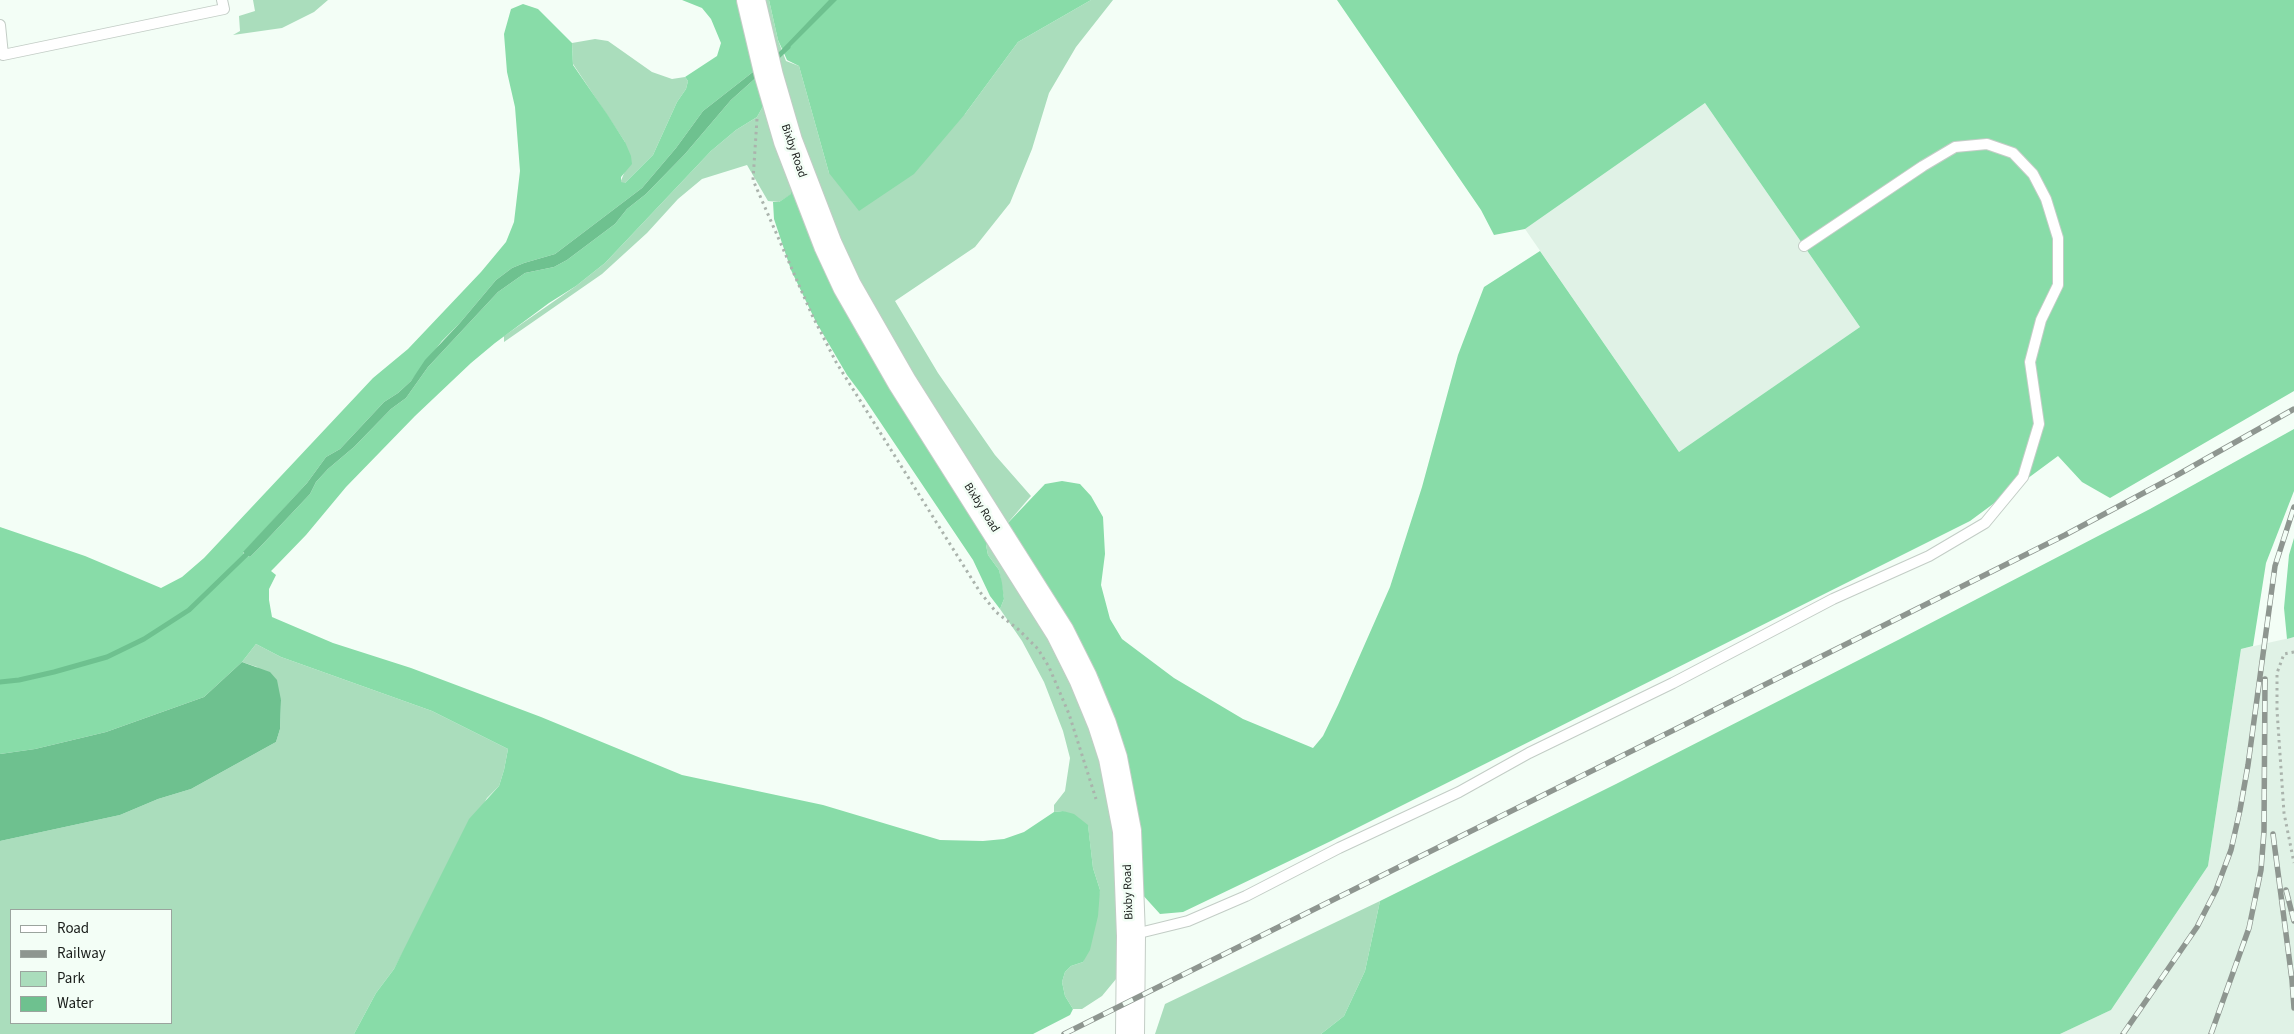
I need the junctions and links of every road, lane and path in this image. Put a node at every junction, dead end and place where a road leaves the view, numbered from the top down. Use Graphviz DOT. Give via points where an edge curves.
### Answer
graph roads {
  1 [pos="222,0"];
  2 [pos="751,0"];
  3 [pos="0,25"];
  4 [pos="758,112"];
  5 [pos="1804,246"];
  6 [pos="2294,652"];
  7 [pos="1098,807"];
  8 [pos="2294,863"];
  9 [pos="1130,936"];
  10 [pos="1130,1034"];
  1 -- 3 [label="lane" via="224,9 3,55"];
  2 -- 9 [label="street, Bixby Road" via="788,141 848,286 902,382 1060,632 1087,687 1113,758 1121,793 1126,831"];
  4 -- 7 [label="path" via="753,180 812,315 836,362 980,592 996,612 1028,639 1045,661 1069,714"];
  5 -- 9 [label="lane" via="1955,148 1987,144 2013,153 2033,174 2046,199 2058,238 2058,286 2041,320 2030,362 2039,424 2023,477 1985,523 1929,556 1833,599 1458,792 1246,896 1188,921"];
  6 -- 8 [label="path" via="2284,654 2277,673 2277,710 2284,813"];
  9 -- 10 [label="street, Bixby Road"];
}
